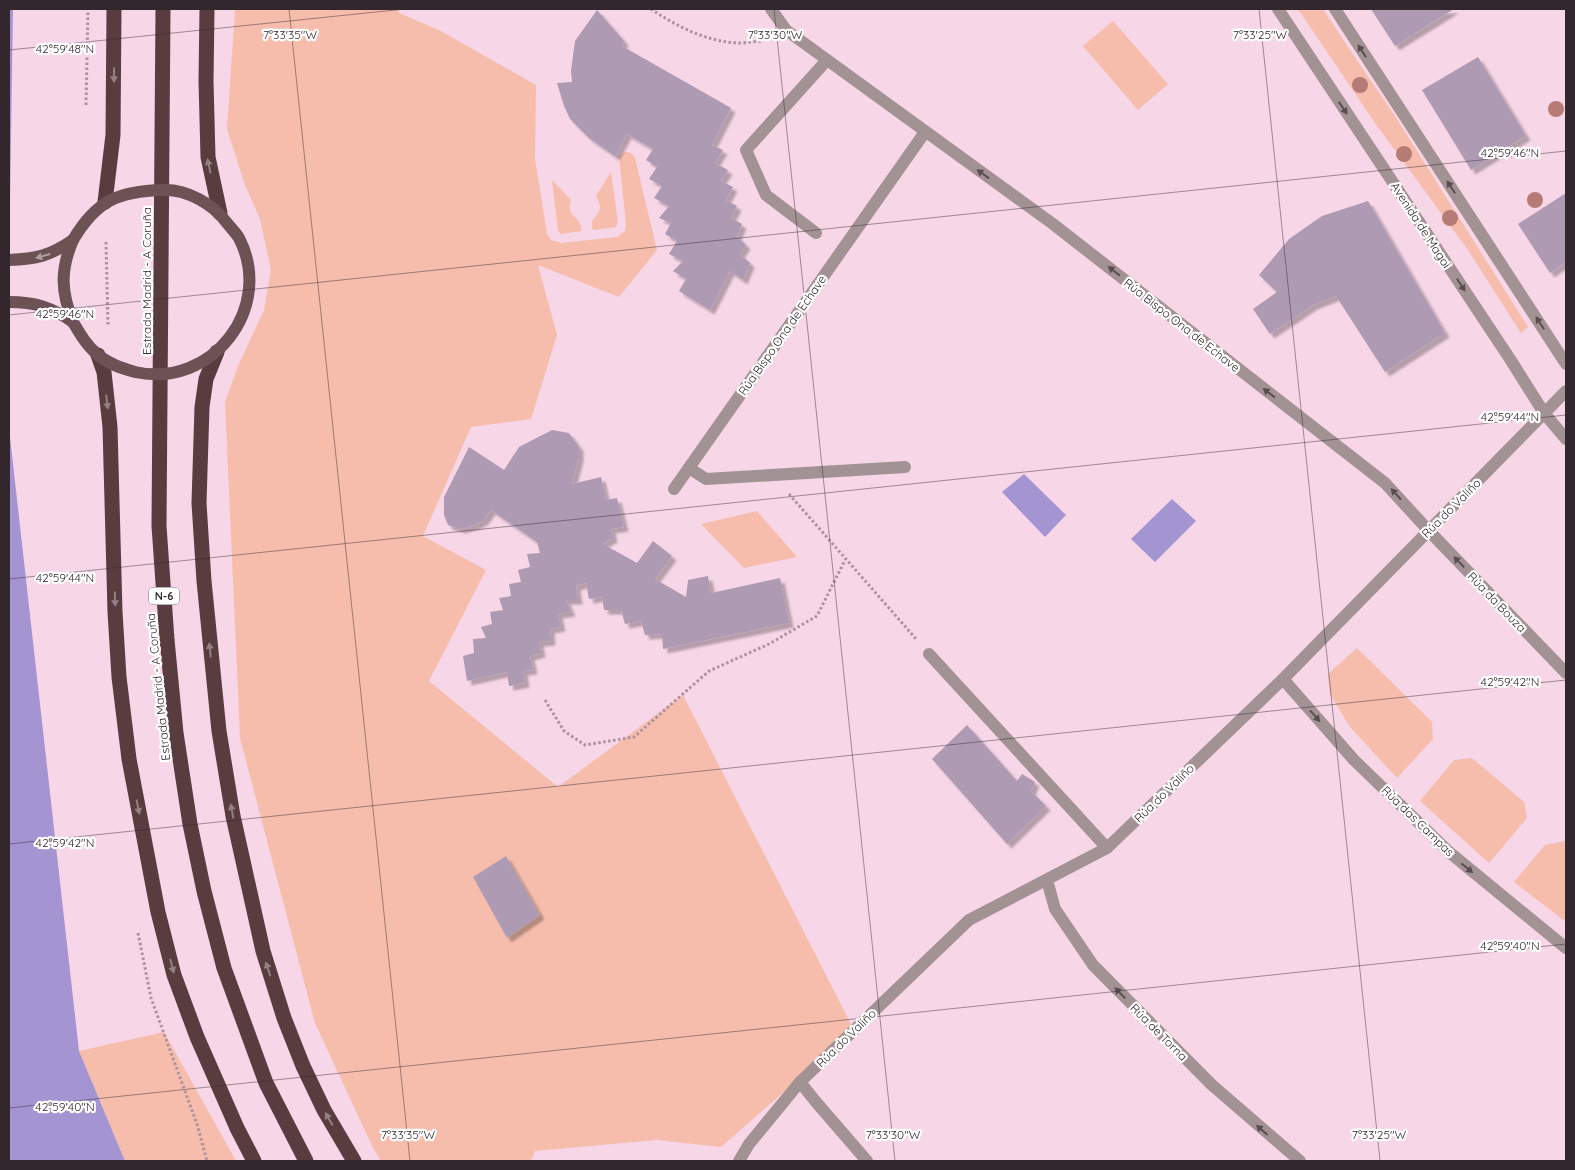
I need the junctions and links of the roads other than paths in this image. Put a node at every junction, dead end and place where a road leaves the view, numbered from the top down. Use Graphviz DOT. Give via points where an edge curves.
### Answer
graph roads {
  1 [pos="114,9"];
  2 [pos="163,9"];
  3 [pos="207,9"];
  4 [pos="771,9"];
  5 [pos="1278,9"];
  6 [pos="1335,9"];
  7 [pos="827,60"];
  8 [pos="925,132"];
  9 [pos="105,202"];
  10 [pos="220,213"];
  11 [pos="816,233"];
  12 [pos="73,240"];
  13 [pos="9,260"];
  14 [pos="9,302"];
  15 [pos="72,322"];
  16 [pos="217,352"];
  17 [pos="98,354"];
  18 [pos="1566,364"];
  19 [pos="1566,391"];
  20 [pos="1544,413"];
  21 [pos="1566,439"];
  22 [pos="905,467"];
  23 [pos="689,468"];
  24 [pos="674,489"];
  25 [pos="1428,531"];
  26 [pos="929,654"];
  27 [pos="1566,672"];
  28 [pos="1283,679"];
  29 [pos="1107,848"];
  30 [pos="1047,880"];
  31 [pos="1566,948"];
  32 [pos="800,1082"];
  33 [pos="254,1161"];
  34 [pos="306,1161"];
  35 [pos="354,1161"];
  36 [pos="739,1161"];
  37 [pos="867,1161"];
  38 [pos="1300,1161"];
  1 -- 9 [label="highway, one-way" via="114,109"];
  2 -- 34 [label="highway, Estrada Madrid - A Coruña / N-6" via="159,526 176,733 190,824 224,968 266,1082"];
  10 -- 3 [label="highway, one-way" via="208,157"];
  4 -- 7 [label="street, Rúa Bispo Ona de Echave" via="786,30"];
  5 -- 20 [label="street, Avenida de Magoi, one-way"];
  18 -- 6 [label="street, one-way"];
  7 -- 8 [label="street, Rúa Bispo Ona de Echave"];
  7 -- 11 [label="street" via="746,150 766,195"];
  8 -- 23 [label="street, Rúa Bispo Ona de Echave"];
  25 -- 8 [label="street, Rúa Bispo Ona de Echave, one-way" via="1385,483 1053,224"];
  9 -- 10 [label="main road, bridge" via="141,190 169,190 196,198"];
  9 -- 12 [label="main road, bridge"];
  10 -- 16 [label="main road, bridge" via="239,238 248,267 248,299 237,328"];
  12 -- 13 [label="main road, one-way" via="41,257"];
  12 -- 15 [label="main road" via="67,255 63,287"];
  14 -- 15 [label="main road" via="43,306 58,311"];
  15 -- 17 [label="main road, bridge" via="85,342"];
  16 -- 17 [label="main road, bridge" via="196,366 172,373 146,374 118,368"];
  35 -- 16 [label="highway, one-way" via="324,1110 284,1018 263,951 218,731 199,503 202,407 206,379"];
  17 -- 33 [label="highway, one-way" via="104,372 110,428 119,677 129,759 156,902 174,975 197,1036"];
  19 -- 20 [label="street, Rúa do Valiño"];
  20 -- 21 [label="street, Avenida de Magoi"];
  20 -- 25 [label="street, Rúa do Valiño"];
  22 -- 23 [label="street" via="706,479"];
  23 -- 24 [label="street, Rúa Bispo Ona de Echave"];
  27 -- 25 [label="street, Rúa da Bouza, one-way"];
  25 -- 28 [label="street, Rúa do Valiño"];
  26 -- 29 [label="street"];
  28 -- 29 [label="street, Rúa do Valiño"];
  28 -- 31 [label="street, Rúa das Campas, one-way" via="1354,760 1449,852"];
  29 -- 30 [label="street, Rúa do Valiño"];
  30 -- 32 [label="street, Rúa do Valiño" via="968,920"];
  38 -- 30 [label="street, Rúa de Torna, one-way" via="1212,1086 1093,965 1055,909"];
  32 -- 36 [label="street, Rúa do Valiño" via="748,1144"];
  32 -- 37 [label="street"];
}
